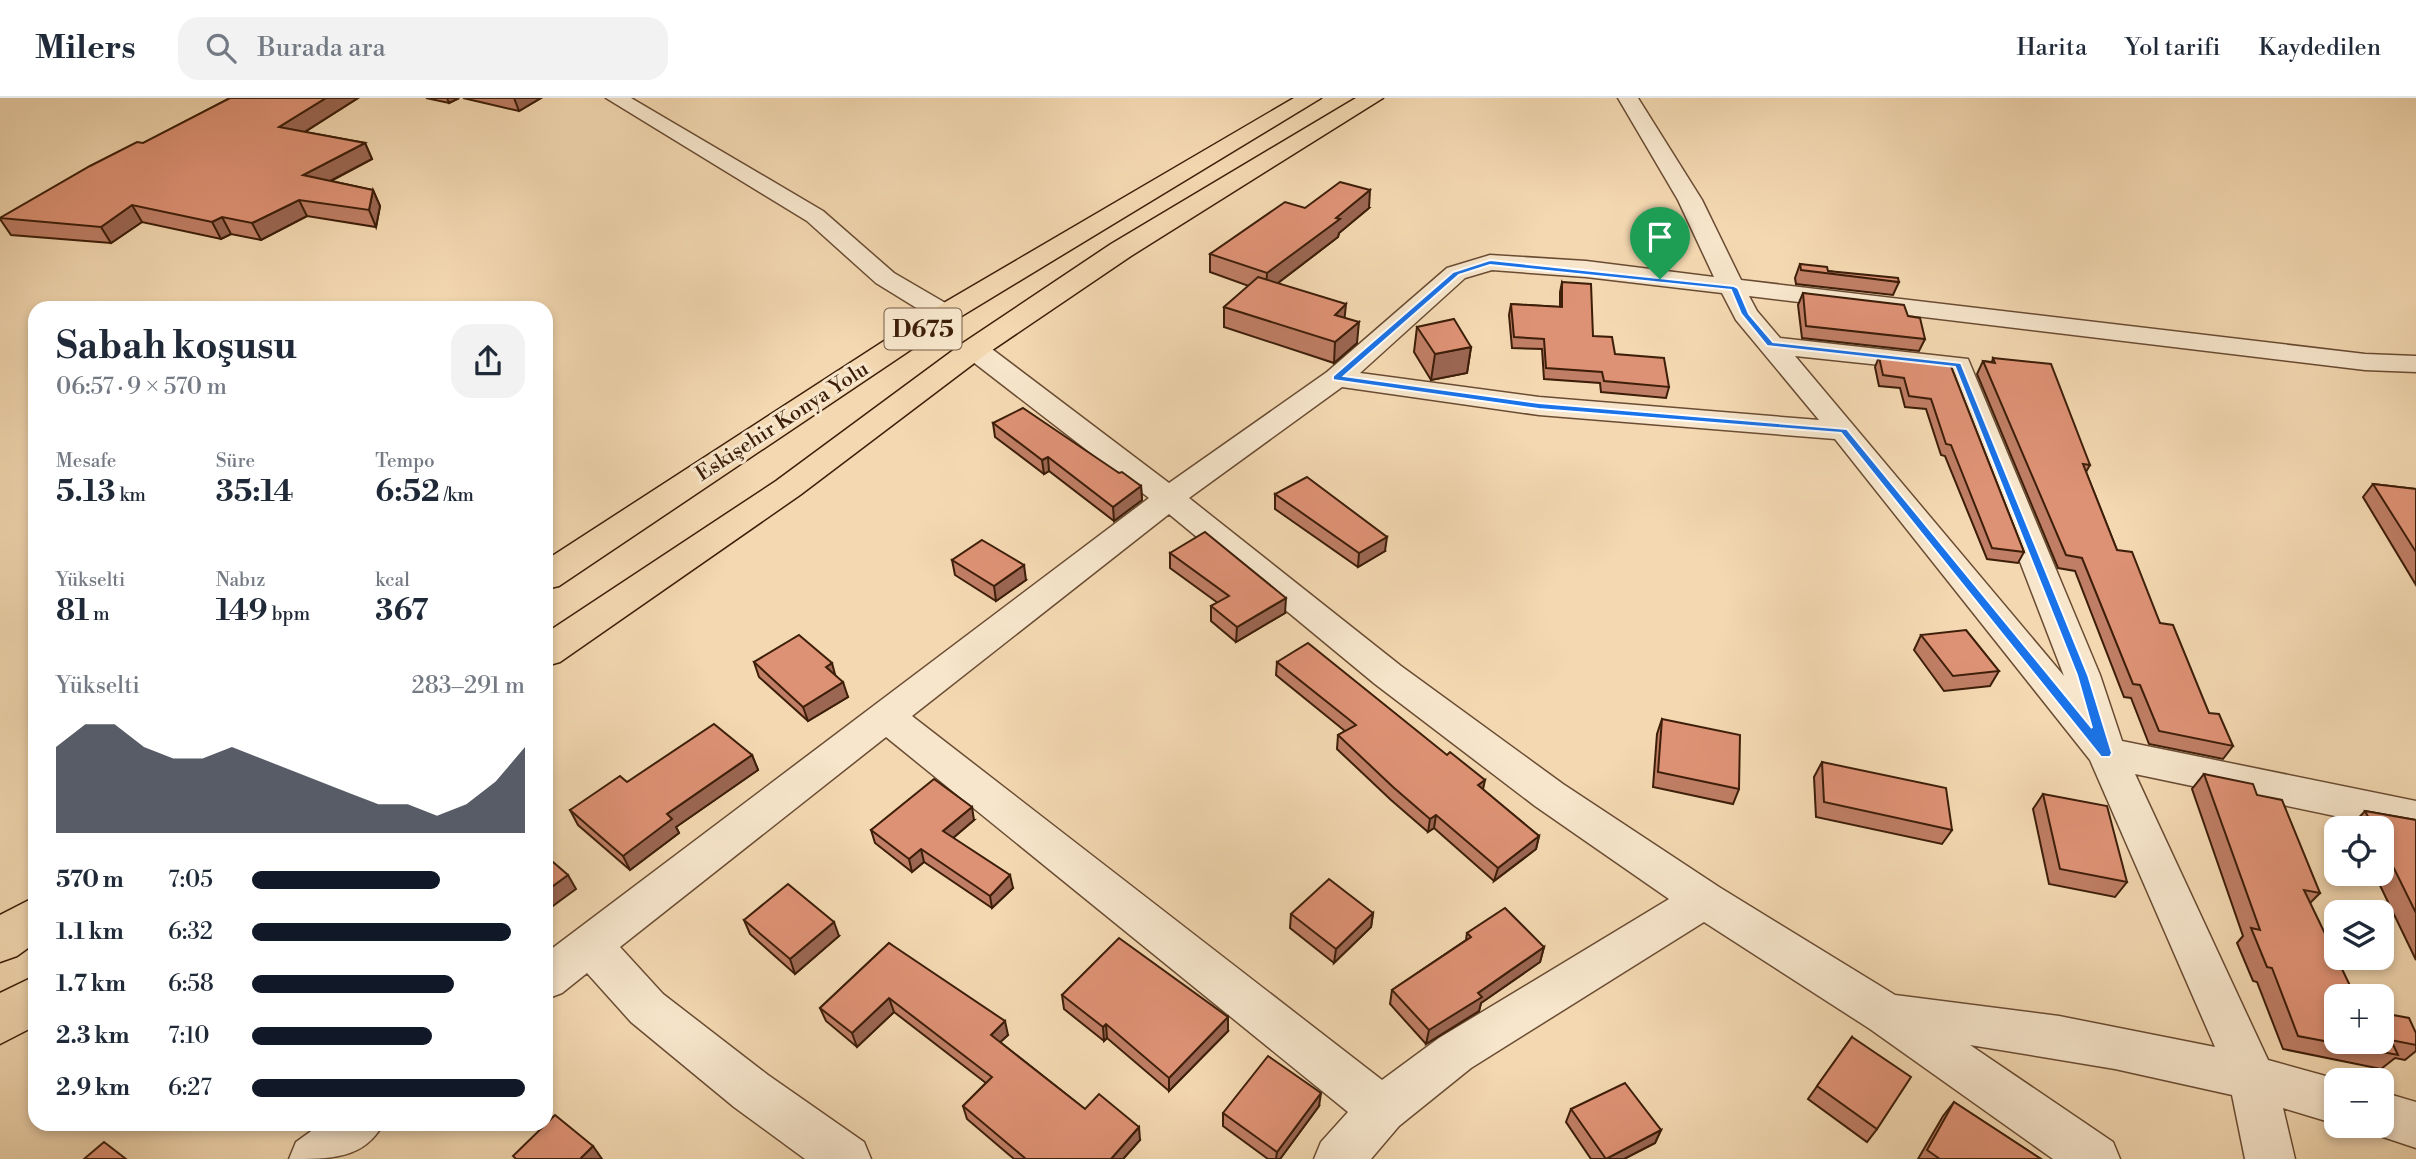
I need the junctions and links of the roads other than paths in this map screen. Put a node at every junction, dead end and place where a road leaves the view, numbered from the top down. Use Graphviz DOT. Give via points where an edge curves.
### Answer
graph roads {
  1 [pos="616,98"];
  2 [pos="1310,98"];
  3 [pos="1373,98"];
  4 [pos="1628,98"];
  5 [pos="1734,288"];
  6 [pos="945,314"];
  7 [pos="1770,345"];
  8 [pos="974,349"];
  9 [pos="2416,364"];
  10 [pos="1337,378"];
  11 [pos="1844,431"];
  12 [pos="1169,498"];
  13 [pos="553,572"];
  14 [pos="553,647"];
  15 [pos="886,716"];
  16 [pos="2106,753"];
  17 [pos="2416,817"];
  18 [pos="1704,901"];
  19 [pos="28,922"];
  20 [pos="0,941"];
  21 [pos="590,945"];
  22 [pos="553,974"];
  23 [pos="28,1003"];
  24 [pos="1886,1014"];
  25 [pos="0,1021"];
  26 [pos="2250,1075"];
  27 [pos="2324,1097"];
  28 [pos="1382,1110"];
  29 [pos="2394,1119"];
  30 [pos="2416,1125"];
  31 [pos="350,1131"];
  32 [pos="314,1159"];
  33 [pos="846,1159"];
  34 [pos="1339,1159"];
  35 [pos="2095,1159"];
  36 [pos="2270,1159"];
  1 -- 6 [label="street" via="816,216 885,278"];
  2 -- 6 [label="highway, Eskişehir Konya Yolu / D675"];
  3 -- 8 [label="highway, D675" via="1121,250"];
  4 -- 5 [label="street" via="1690,200"];
  5 -- 7 [label="street" via="1745,314"];
  5 -- 9 [label="street" via="2365,362"];
  5 -- 10 [label="street" via="1490,262 1456,273"];
  6 -- 13 [label="highway, Eskişehir Konya Yolu / D675"];
  7 -- 11 [label="street"];
  7 -- 16 [label="street" via="1958,365 2082,675"];
  8 -- 12 [label="street"];
  8 -- 14 [label="highway, Eskişehir Konya Yolu / D675" via="788,488"];
  10 -- 11 [label="street" via="1539,406"];
  10 -- 12 [label="street"];
  11 -- 16 [label="street"];
  12 -- 15 [label="street"];
  12 -- 18 [label="street" via="1399,683 1549,796"];
  15 -- 21 [label="street"];
  15 -- 28 [label="street"];
  16 -- 17 [label="street"];
  16 -- 26 [label="street"];
  18 -- 24 [label="street"];
  18 -- 28 [label="street" via="1455,1053"];
  19 -- 20 [label="highway"];
  21 -- 22 [label="street"];
  21 -- 33 [label="street" via="647,1008"];
  23 -- 25 [label="highway"];
  24 -- 26 [label="street" via="1981,1024"];
  24 -- 35 [label="street"];
  26 -- 27 [label="street"];
  26 -- 36 [label="street"];
  28 -- 34 [label="street"];
  29 -- 30 [label="street"];
  31 -- 32 [label="street"];
}
